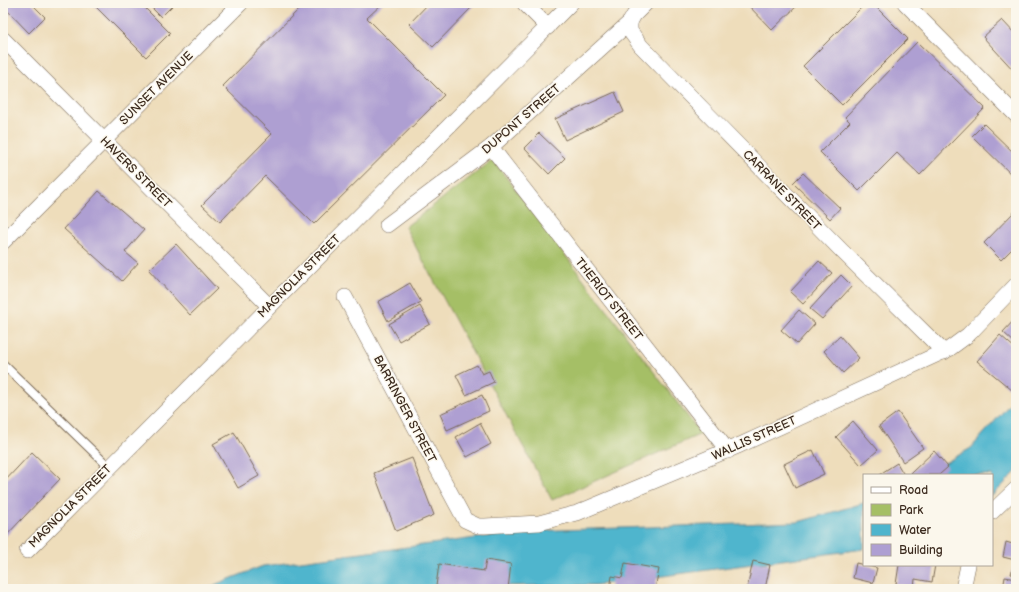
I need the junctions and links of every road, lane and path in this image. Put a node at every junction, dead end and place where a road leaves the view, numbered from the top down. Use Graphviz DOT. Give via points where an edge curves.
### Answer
graph roads {
  1 [pos="241,3"];
  2 [pos="524,3"];
  3 [pos="571,3"];
  4 [pos="646,3"];
  5 [pos="906,3"];
  6 [pos="630,22"];
  7 [pos="548,27"];
  8 [pos="3,38"];
  9 [pos="1016,115"];
  10 [pos="104,140"];
  11 [pos="491,147"];
  12 [pos="387,225"];
  13 [pos="3,242"];
  14 [pos="1016,285"];
  15 [pos="344,297"];
  16 [pos="270,306"];
  17 [pos="944,352"];
  18 [pos="3,364"];
  19 [pos="728,451"];
  20 [pos="109,467"];
  21 [pos="1016,489"];
  22 [pos="993,511"];
  23 [pos="465,520"];
  24 [pos="27,551"];
  25 [pos="968,566"];
  26 [pos="963,589"];
  1 -- 10 [label="street, SUNSET AVENUE"];
  2 -- 7 [label="street"];
  3 -- 7 [label="street, MAGNOLIA STREET"];
  4 -- 6 [label="street, DUPONT STREET"];
  5 -- 9 [label="street"];
  6 -- 11 [label="street, DUPONT STREET"];
  6 -- 17 [label="street, CARRANE STREET" via="630,31 640,46"];
  7 -- 16 [label="street, MAGNOLIA STREET"];
  8 -- 10 [label="street, HAVERS STREET"];
  10 -- 13 [label="street, SUNSET AVENUE"];
  10 -- 16 [label="street, HAVERS STREET"];
  11 -- 12 [label="street, DUPONT STREET"];
  11 -- 19 [label="street, THERIOT STREET"];
  14 -- 17 [label="street, WALLIS STREET" via="968,335"];
  15 -- 23 [label="street, BARRINGER STREET"];
  16 -- 20 [label="street, MAGNOLIA STREET"];
  17 -- 19 [label="street, WALLIS STREET"];
  18 -- 20 [label="lane"];
  19 -- 23 [label="street, WALLIS STREET" via="577,513 539,523 478,526"];
  20 -- 24 [label="street, MAGNOLIA STREET"];
  21 -- 22 [label="street"];
  25 -- 26 [label="street"];
}
